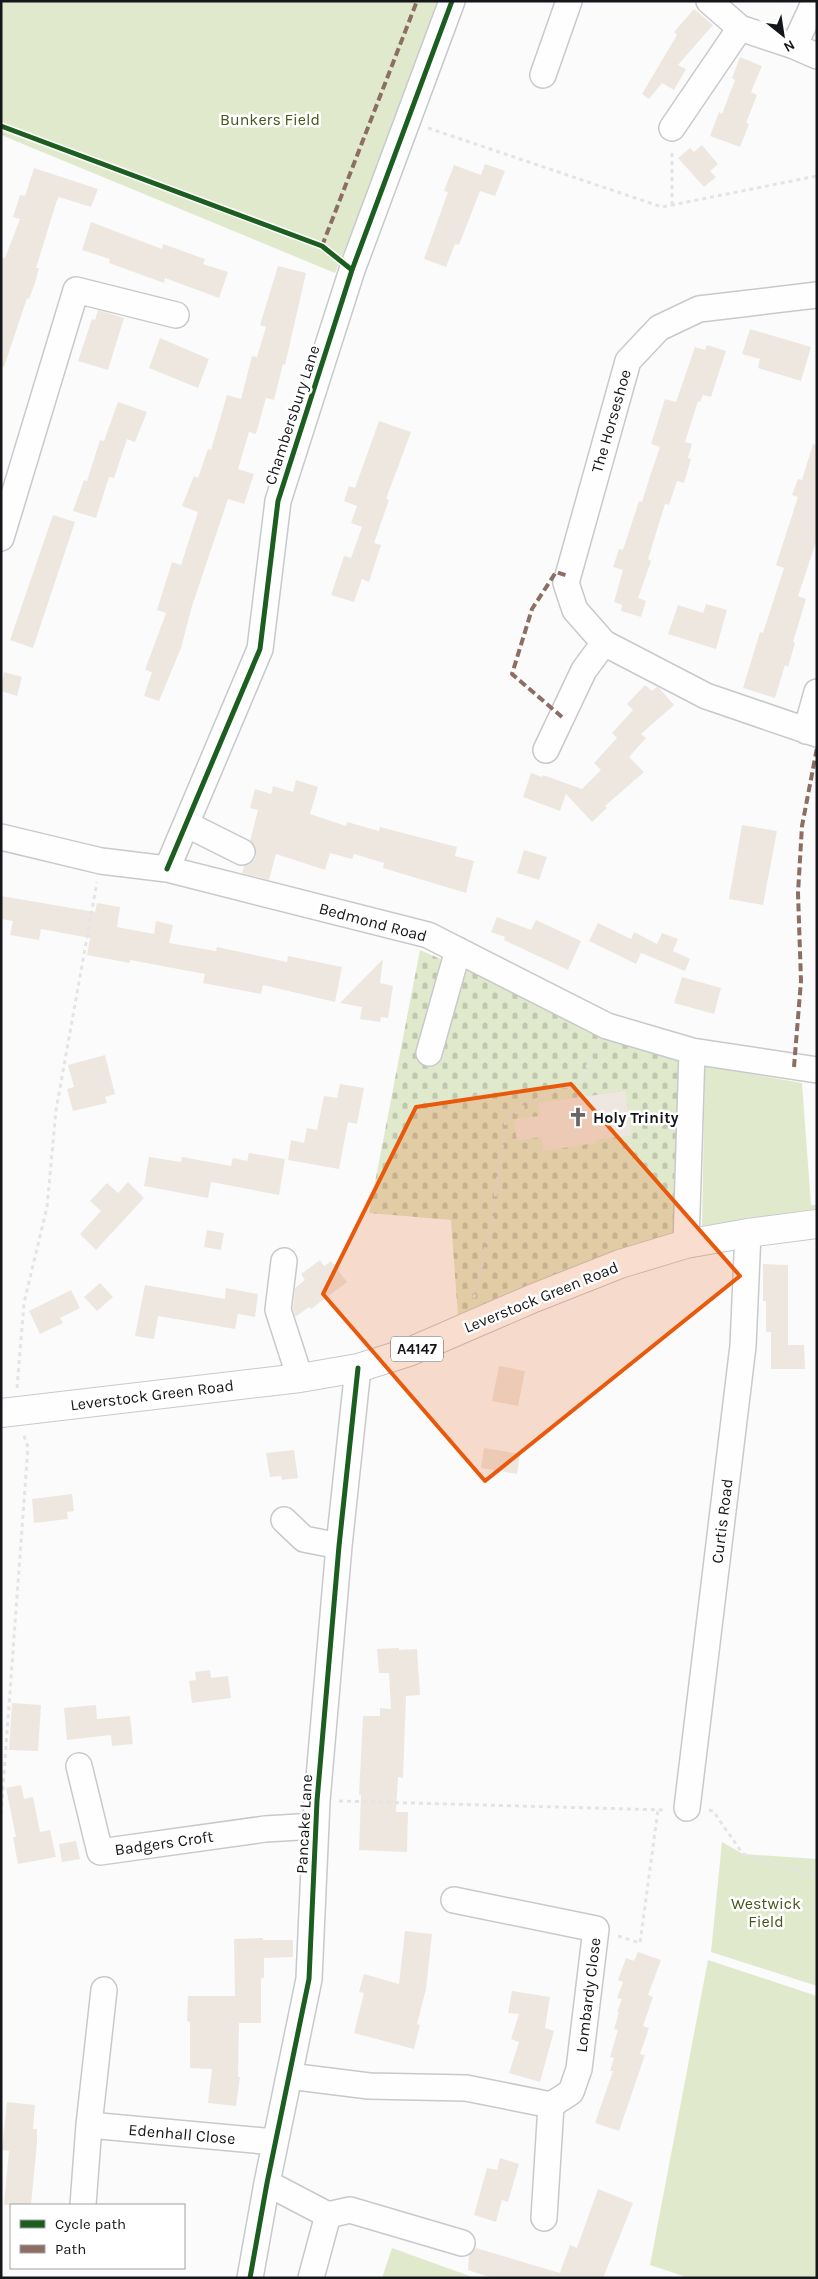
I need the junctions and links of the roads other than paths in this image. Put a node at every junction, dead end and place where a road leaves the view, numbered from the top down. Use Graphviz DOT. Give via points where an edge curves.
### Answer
graph roads {
  1 [pos="452,1"];
  2 [pos="569,1"];
  3 [pos="709,1"];
  4 [pos="815,1"];
  5 [pos="740,28"];
  6 [pos="794,46"];
  7 [pos="817,56"];
  8 [pos="544,75"];
  9 [pos="672,128"];
  10 [pos="817,295"];
  11 [pos="176,315"];
  12 [pos="1,538"];
  13 [pos="604,643"];
  14 [pos="817,692"];
  15 [pos="811,733"];
  16 [pos="546,750"];
  17 [pos="186,824"];
  18 [pos="1,837"];
  19 [pos="242,852"];
  20 [pos="167,868"];
  21 [pos="458,950"];
  22 [pos="692,1051"];
  23 [pos="428,1053"];
  24 [pos="817,1070"];
  25 [pos="817,1224"];
  26 [pos="748,1233"];
  27 [pos="686,1244"];
  28 [pos="284,1262"];
  29 [pos="358,1368"];
  30 [pos="300,1378"];
  31 [pos="8,1412"];
  32 [pos="284,1520"];
  33 [pos="339,1546"];
  34 [pos="79,1766"];
  35 [pos="687,1808"];
  36 [pos="316,1826"];
  37 [pos="454,1900"];
  38 [pos="104,1990"];
  39 [pos="290,2076"];
  40 [pos="551,2105"];
  41 [pos="89,2125"];
  42 [pos="275,2142"];
  43 [pos="267,2183"];
  44 [pos="83,2204"];
  45 [pos="328,2215"];
  46 [pos="544,2218"];
  47 [pos="462,2243"];
  48 [pos="250,2278"];
  49 [pos="311,2278"];
  1 -- 17 [label="street, Chambersbury Lane" via="352,270 278,501 260,649"];
  2 -- 8 [label="street"];
  3 -- 5 [label="street"];
  4 -- 6 [label="street"];
  5 -- 6 [label="street"];
  5 -- 9 [label="street"];
  6 -- 7 [label="street"];
  10 -- 13 [label="street, The Horseshoe" via="699,309 659,328 628,361 566,583 575,610"];
  11 -- 12 [label="street" via="76,290"];
  13 -- 15 [label="street, The Horseshoe" via="706,696"];
  13 -- 16 [label="street" via="584,670"];
  14 -- 15 [label="street"];
  17 -- 19 [label="street"];
  17 -- 20 [label="street, Chambersbury Lane"];
  18 -- 20 [label="street, Bedmond Road" via="101,861"];
  20 -- 21 [label="street, Bedmond Road" via="428,935"];
  21 -- 22 [label="street, Bedmond Road" via="607,1026"];
  21 -- 23 [label="street"];
  22 -- 24 [label="street, Bedmond Road"];
  22 -- 27 [label="street"];
  25 -- 26 [label="main road, Leverstock Green Road / A4147"];
  26 -- 27 [label="main road, Leverstock Green Road / A4147"];
  26 -- 35 [label="street, Curtis Road" via="743,1346"];
  27 -- 29 [label="main road, Leverstock Green Road / A4147" via="620,1264 409,1352"];
  28 -- 30 [label="street" via="278,1310"];
  29 -- 30 [label="main road, Leverstock Green Road / A4147"];
  29 -- 33 [label="street, Pancake Lane"];
  30 -- 31 [label="main road, Leverstock Green Road / A4147"];
  32 -- 33 [label="street" via="304,1539"];
  33 -- 36 [label="street, Pancake Lane"];
  34 -- 36 [label="street, Badgers Croft" via="100,1852 265,1829"];
  36 -- 39 [label="street, Pancake Lane" via="309,1979"];
  37 -- 40 [label="street, Lombardy Close" via="596,1929 579,2070 571,2092"];
  38 -- 41 [label="street"];
  39 -- 40 [label="street" via="369,2086 466,2088"];
  39 -- 42 [label="street, Pancake Lane"];
  40 -- 46 [label="street"];
  41 -- 42 [label="street, Edenhall Close"];
  41 -- 44 [label="street"];
  42 -- 43 [label="street, Pancake Lane"];
  43 -- 45 [label="street"];
  43 -- 48 [label="street, Pancake Lane"];
  45 -- 47 [label="street" via="350,2210"];
  45 -- 49 [label="street"];
}
